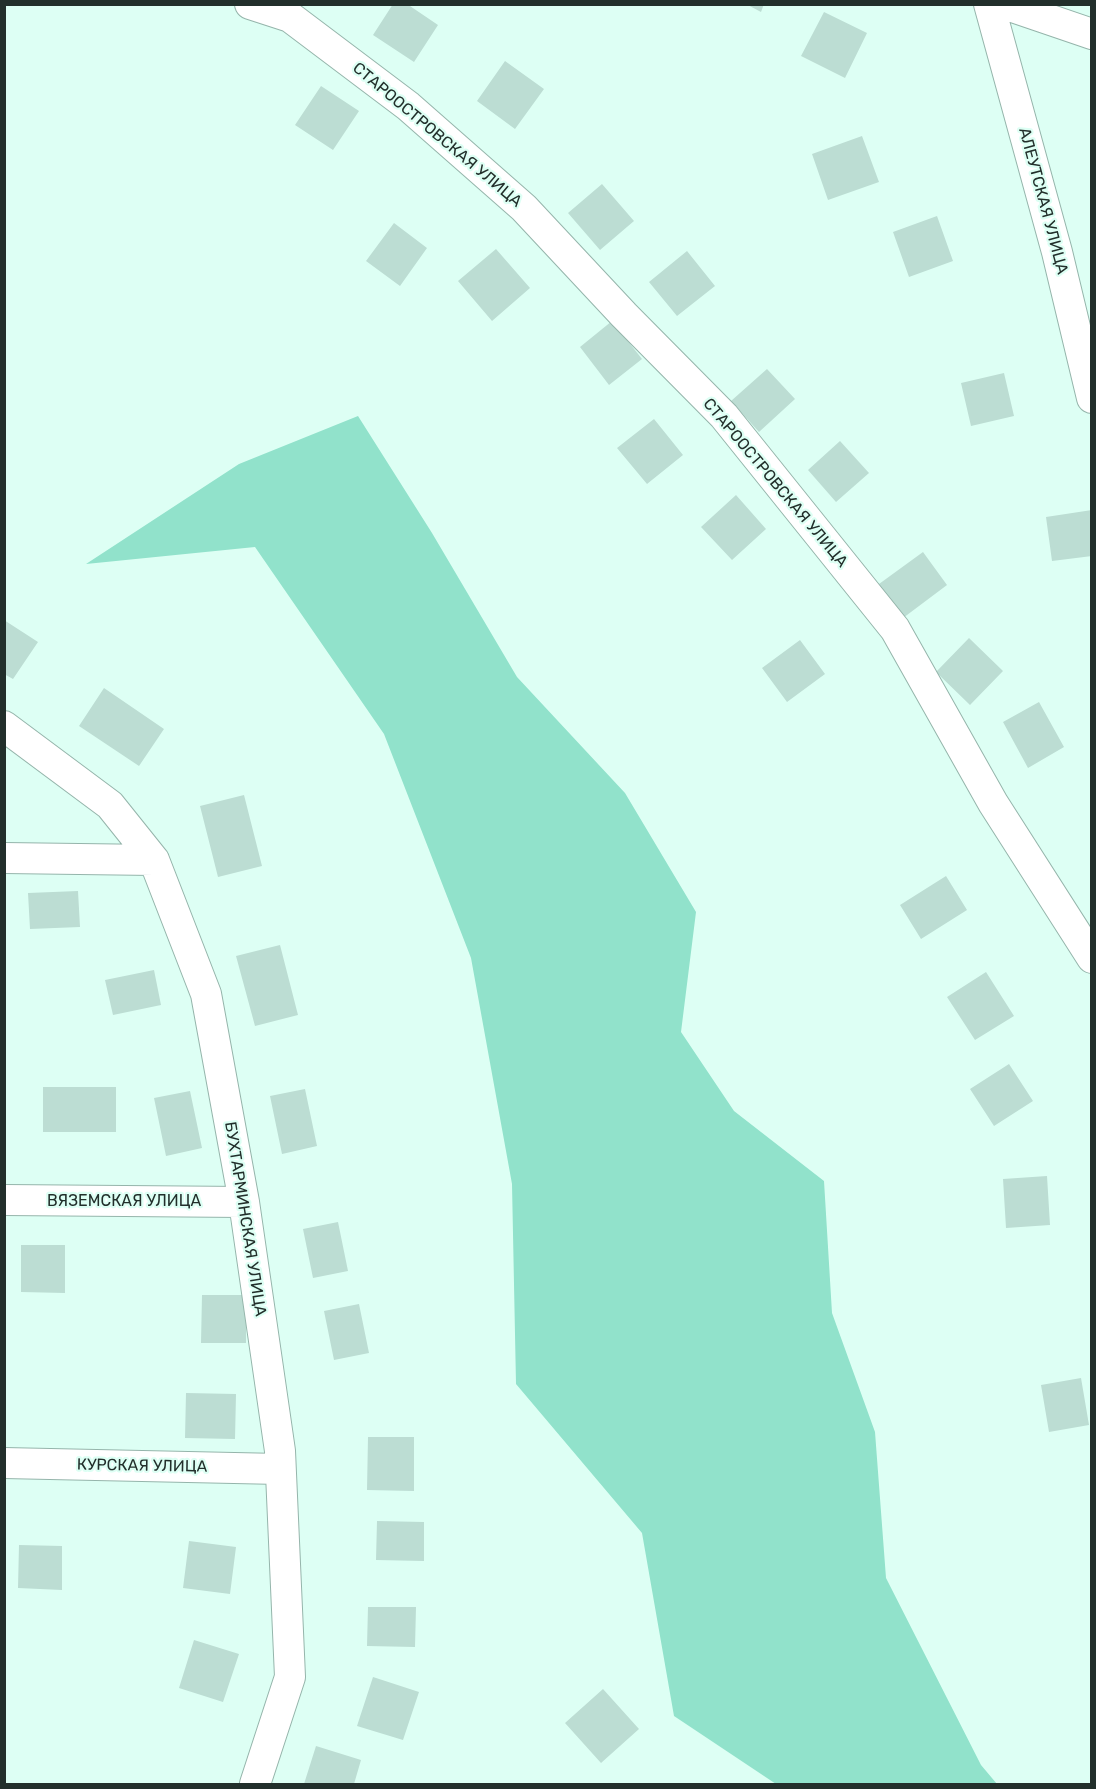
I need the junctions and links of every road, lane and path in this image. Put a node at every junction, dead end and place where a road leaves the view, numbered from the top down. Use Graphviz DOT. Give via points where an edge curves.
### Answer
graph roads {
  1 [pos="250,4"];
  2 [pos="989,4"];
  3 [pos="1004,4"];
  4 [pos="294,11"];
  5 [pos="1092,34"];
  6 [pos="1092,398"];
  7 [pos="4,726"];
  8 [pos="4,858"];
  9 [pos="154,861"];
  10 [pos="1092,958"];
  11 [pos="4,1200"];
  12 [pos="244,1202"];
  13 [pos="4,1462"];
  14 [pos="280,1469"];
  15 [pos="255,1785"];
  1 -- 4 [label="street, СТАРООСТРОВСКАЯ УЛИЦА"];
  2 -- 6 [label="street, АЛЕУТСКАЯ УЛИЦА" via="1057,252"];
  3 -- 5 [label="street"];
  4 -- 10 [label="street, СТАРООСТРОВСКАЯ УЛИЦА" via="524,208 724,416 895,629 993,803"];
  7 -- 9 [label="street, БУХТАРМИНСКАЯ УЛИЦА" via="110,805"];
  8 -- 9 [label="street"];
  9 -- 12 [label="street, БУХТАРМИНСКАЯ УЛИЦА" via="206,994"];
  11 -- 12 [label="street, ВЯЗЕМСКАЯ УЛИЦА"];
  12 -- 14 [label="street, БУХТАРМИНСКАЯ УЛИЦА"];
  13 -- 14 [label="street, КУРСКАЯ УЛИЦА"];
  14 -- 15 [label="street, БУХТАРМИНСКАЯ УЛИЦА" via="290,1677"];
}
